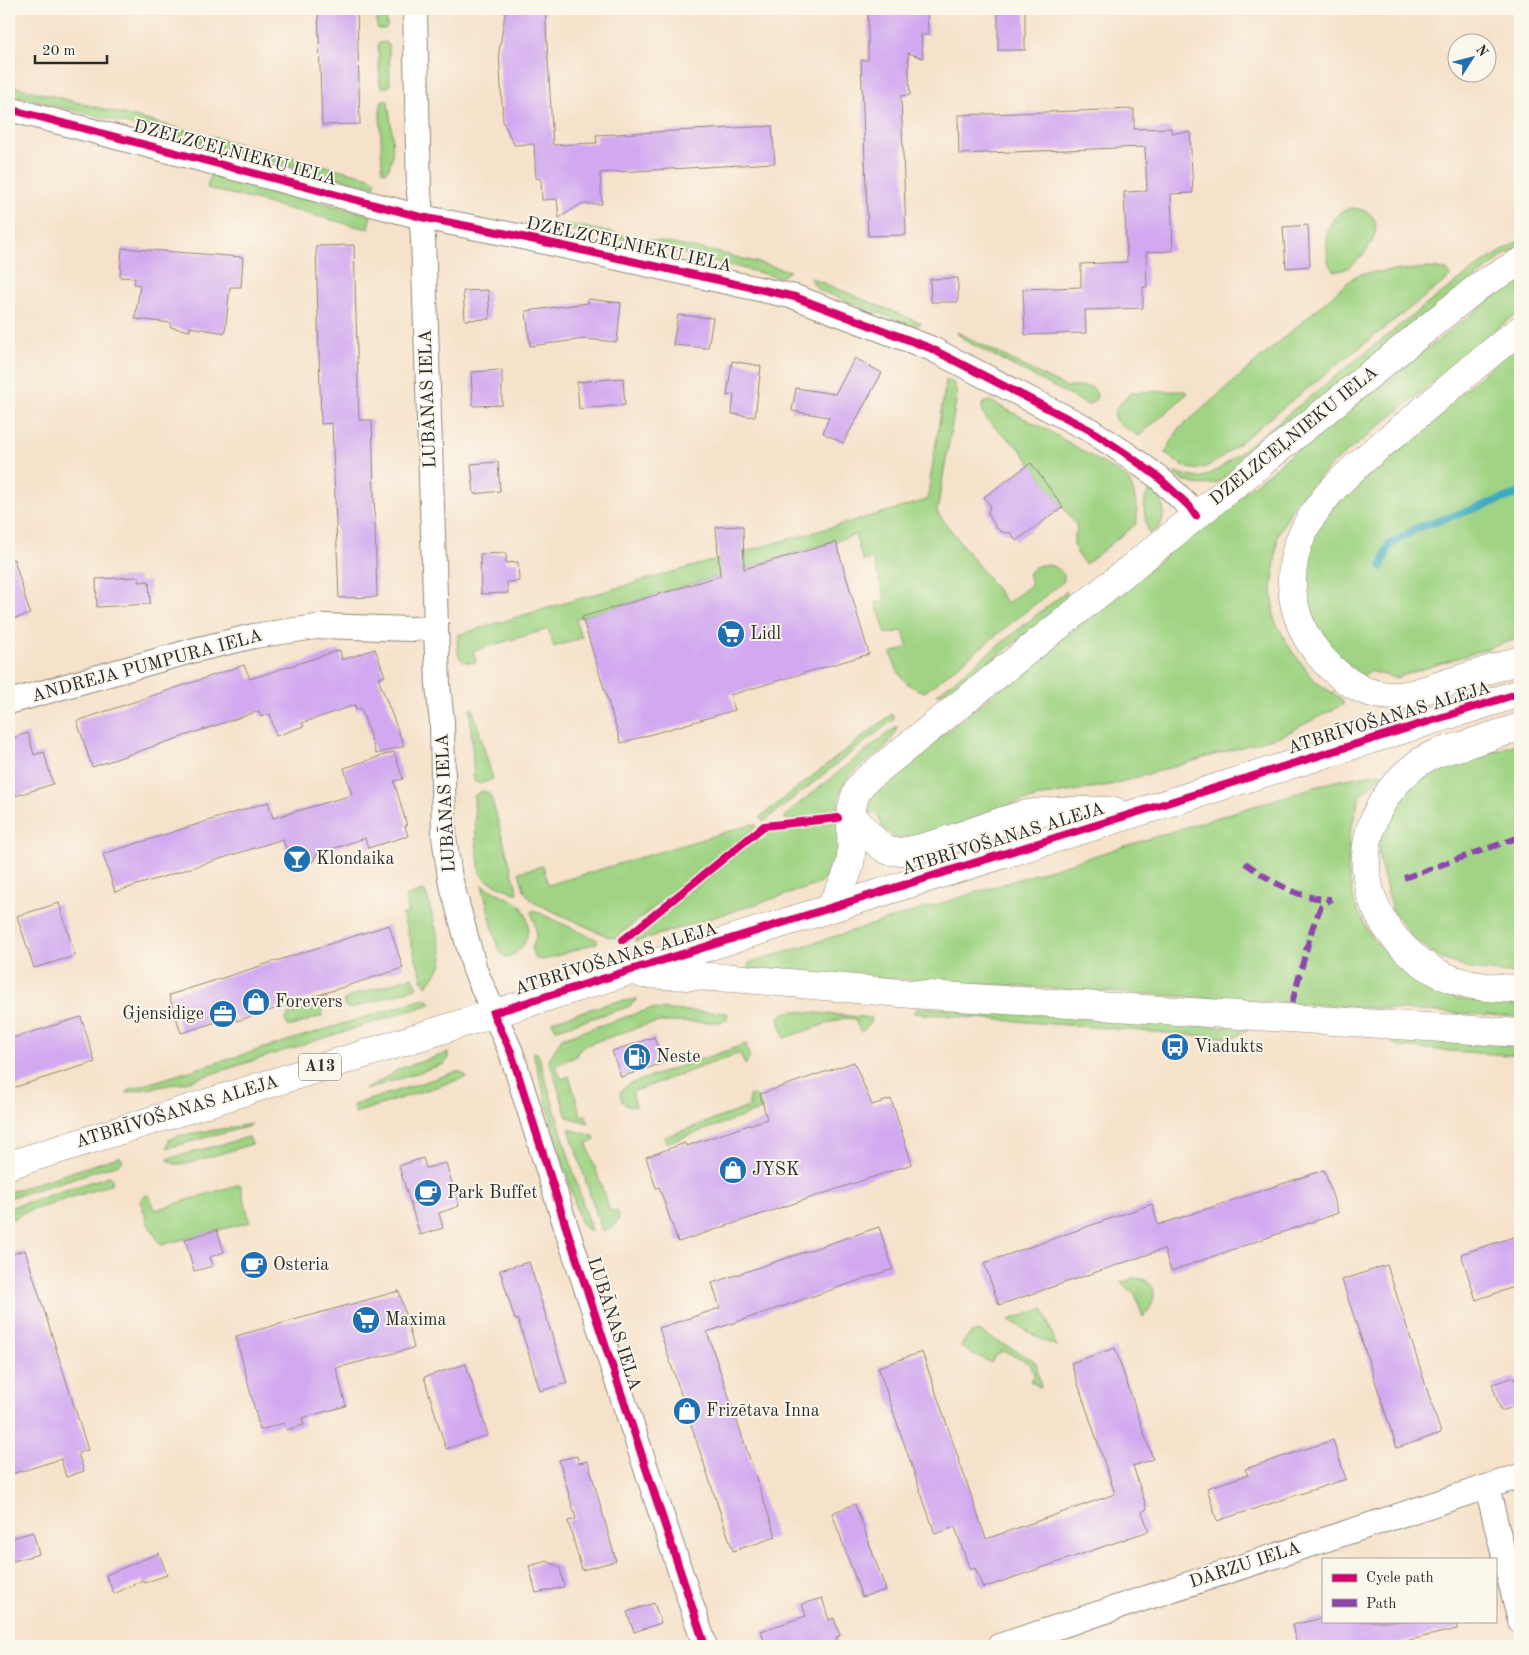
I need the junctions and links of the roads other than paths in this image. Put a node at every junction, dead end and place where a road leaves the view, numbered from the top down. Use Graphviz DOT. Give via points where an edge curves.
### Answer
graph roads {
  1 [pos="415,9"];
  2 [pos="9,109"];
  3 [pos="421,217"];
  4 [pos="1520,262"];
  5 [pos="1520,330"];
  6 [pos="1196,516"];
  7 [pos="436,628"];
  8 [pos="1520,660"];
  9 [pos="1520,693"];
  10 [pos="9,702"];
  11 [pos="1520,727"];
  12 [pos="1146,810"];
  13 [pos="852,815"];
  14 [pos="830,907"];
  15 [pos="624,973"];
  16 [pos="1520,989"];
  17 [pos="494,1012"];
  18 [pos="1520,1033"];
  19 [pos="9,1164"];
  20 [pos="1520,1476"];
  21 [pos="1487,1487"];
  22 [pos="1520,1620"];
  23 [pos="705,1646"];
  24 [pos="999,1646"];
  1 -- 3 [label="street, LUBĀNAS IELA"];
  2 -- 3 [label="street, DZELZCEĻNIEKU IELA"];
  3 -- 6 [label="street, DZELZCEĻNIEKU IELA" via="795,297 930,348 1090,430 1158,477"];
  3 -- 7 [label="street, LUBĀNAS IELA"];
  4 -- 6 [label="main road, DZELZCEĻNIEKU IELA" via="1479,286"];
  5 -- 8 [label="main road" via="1330,492 1301,538 1292,571 1292,590 1296,611 1310,644 1341,676 1367,693 1397,697 1412,694"];
  6 -- 13 [label="main road" via="873,774 861,785"];
  7 -- 10 [label="street, ANDREJA PUMPURA IELA" via="323,626 254,636"];
  7 -- 17 [label="street, LUBĀNAS IELA" via="444,836 450,878 475,970"];
  9 -- 12 [label="main road, ATBRĪVOŠANAS ALEJA / A13"];
  11 -- 16 [label="main road" via="1419,763 1388,792 1379,807 1370,830 1367,853 1372,897 1392,936 1409,953 1457,981"];
  12 -- 13 [label="main road" via="1022,815 943,842 902,851 888,850"];
  12 -- 14 [label="main road, ATBRĪVOŠANAS ALEJA / A13"];
  13 -- 14 [label="main road" via="851,857"];
  14 -- 15 [label="main road, ATBRĪVOŠANAS ALEJA / A13"];
  15 -- 17 [label="main road, ATBRĪVOŠANAS ALEJA / A13"];
  15 -- 18 [label="main road"];
  17 -- 19 [label="main road, ATBRĪVOŠANAS ALEJA / A13"];
  17 -- 23 [label="street, LUBĀNAS IELA" via="511,1052"];
  20 -- 21 [label="street, DĀRZU IELA"];
  21 -- 22 [label="street"];
  21 -- 24 [label="street, DĀRZU IELA"];
}
